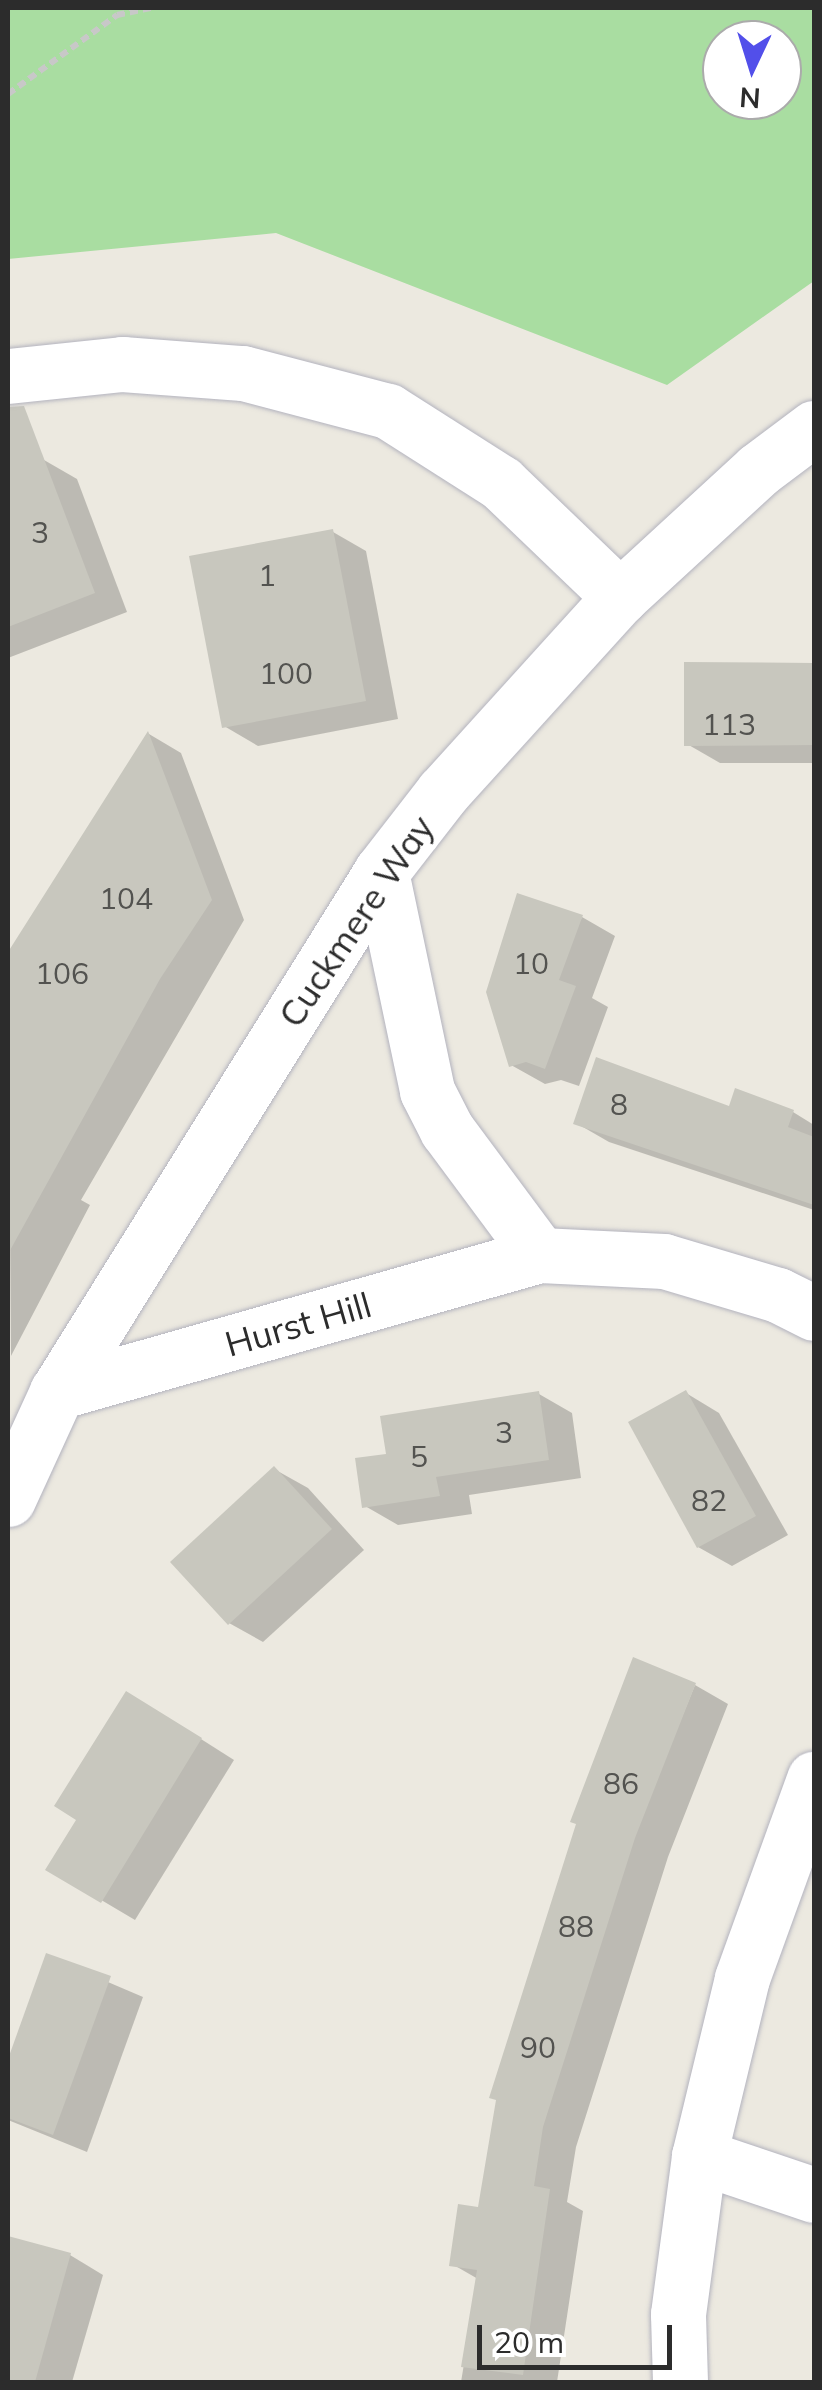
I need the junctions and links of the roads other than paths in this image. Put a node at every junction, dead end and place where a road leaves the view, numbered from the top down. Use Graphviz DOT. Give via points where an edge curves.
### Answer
graph roads {
  1 [pos="8,376"];
  2 [pos="814,428"];
  3 [pos="620,597"];
  4 [pos="381,872"];
  5 [pos="540,1256"];
  6 [pos="814,1313"];
  7 [pos="57,1392"];
  8 [pos="8,1500"];
  9 [pos="814,1779"];
  10 [pos="699,2156"];
  11 [pos="814,2195"];
  12 [pos="680,2382"];
  1 -- 3 [label="street" via="122,364 242,374 388,411 501,483"];
  2 -- 3 [label="street, Cuckmere Way" via="758,470"];
  3 -- 4 [label="street, Cuckmere Way" via="443,792"];
  4 -- 5 [label="street" via="427,1092 447,1130"];
  4 -- 7 [label="street, Cuckmere Way"];
  5 -- 6 [label="street, Hurst Hill" via="664,1261 778,1295"];
  5 -- 7 [label="street, Hurst Hill"];
  7 -- 8 [label="street, Cuckmere Way"];
  9 -- 10 [label="street" via="742,1978"];
  10 -- 11 [label="street"];
  10 -- 12 [label="street" via="678,2314"];
}
